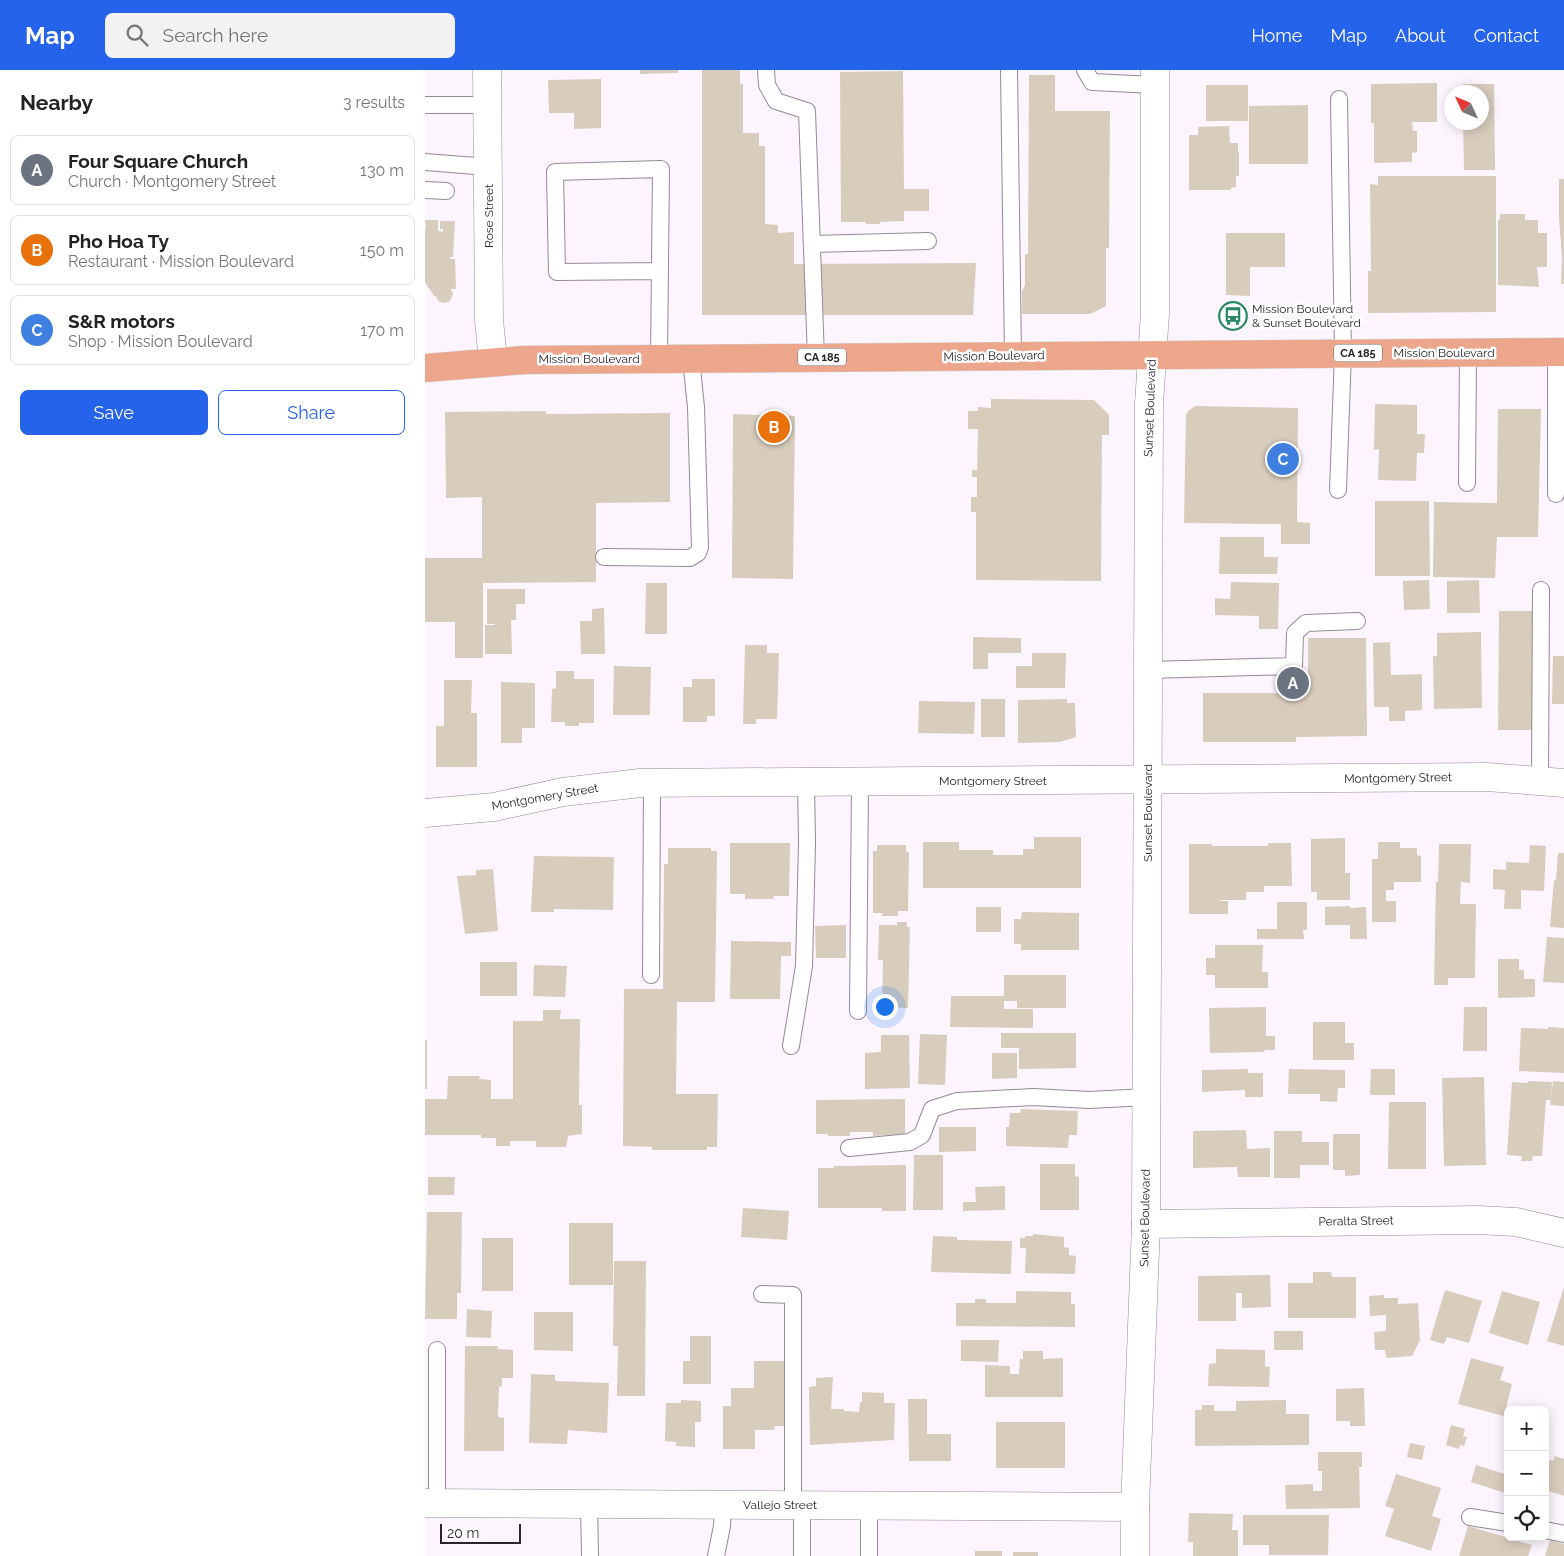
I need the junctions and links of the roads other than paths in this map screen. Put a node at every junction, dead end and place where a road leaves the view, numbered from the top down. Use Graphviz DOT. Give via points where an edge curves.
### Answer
graph roads {
  1 [pos="487,70"];
  2 [pos="766,70"];
  3 [pos="1009,70"];
  4 [pos="1085,70"];
  5 [pos="1155,77"];
  6 [pos="1339,99"];
  7 [pos="425,105"];
  8 [pos="488,105"];
  9 [pos="425,162"];
  10 [pos="489,167"];
  11 [pos="425,190"];
  12 [pos="446,191"];
  13 [pos="928,240"];
  14 [pos="812,244"];
  15 [pos="660,271"];
  16 [pos="1468,352"];
  17 [pos="1560,352"];
  18 [pos="1343,353"];
  19 [pos="1152,354"];
  20 [pos="1013,356"];
  21 [pos="816,358"];
  22 [pos="659,359"];
  23 [pos="691,359"];
  24 [pos="493,361"];
  25 [pos="425,368"];
  26 [pos="1467,483"];
  27 [pos="1339,490"];
  28 [pos="1556,494"];
  29 [pos="604,557"];
  30 [pos="1541,590"];
  31 [pos="1357,621"];
  32 [pos="1149,670"];
  33 [pos="1148,780"];
  34 [pos="806,782"];
  35 [pos="861,782"];
  36 [pos="1552,782"];
  37 [pos="652,783"];
  38 [pos="425,813"];
  39 [pos="651,975"];
  40 [pos="858,1012"];
  41 [pos="791,1046"];
  42 [pos="1147,1097"];
  43 [pos="849,1148"];
  44 [pos="1146,1224"];
  45 [pos="1564,1232"];
  46 [pos="762,1294"];
  47 [pos="437,1350"];
  48 [pos="431,1503"];
  49 [pos="589,1504"];
  50 [pos="723,1505"];
  51 [pos="797,1506"];
  52 [pos="869,1506"];
  53 [pos="1135,1507"];
  54 [pos="1470,1517"];
  55 [pos="1504,1523"];
  56 [pos="1549,1531"];
  57 [pos="1564,1534"];
  58 [pos="590,1556"];
  59 [pos="715,1556"];
  60 [pos="801,1556"];
  61 [pos="869,1556"];
  62 [pos="1135,1556"];
  1 -- 8 [label="street, Rose Street"];
  2 -- 14 [label="lane" via="767,85 776,102 807,111"];
  3 -- 20 [label="lane"];
  4 -- 5 [label="lane" via="1092,82"];
  5 -- 19 [label="street, Sunset Boulevard" via="1155,313"];
  6 -- 18 [label="lane"];
  7 -- 8 [label="lane"];
  8 -- 10 [label="street, Rose Street"];
  9 -- 10 [label="lane"];
  10 -- 24 [label="street, Rose Street" via="489,320"];
  11 -- 12 [label="lane"];
  13 -- 14 [label="lane"];
  14 -- 21 [label="lane"];
  15 -- 15 [label="lane" via="661,169 555,172 557,272"];
  15 -- 22 [label="lane"];
  16 -- 17 [label="main road, Mission Boulevard / CA 185"];
  16 -- 18 [label="main road, Mission Boulevard / CA 185"];
  16 -- 26 [label="lane"];
  17 -- 28 [label="lane"];
  18 -- 19 [label="main road, Mission Boulevard / CA 185"];
  18 -- 27 [label="lane"];
  19 -- 20 [label="main road, Mission Boulevard / CA 185"];
  19 -- 32 [label="street, Sunset Boulevard" via="1149,404"];
  20 -- 21 [label="main road, Mission Boulevard / CA 185"];
  21 -- 23 [label="main road, Mission Boulevard / CA 185"];
  22 -- 23 [label="main road, Mission Boulevard / CA 185"];
  22 -- 24 [label="main road, Mission Boulevard / CA 185"];
  23 -- 29 [label="lane" via="696,407 698,553 690,558"];
  24 -- 25 [label="main road, Mission Boulevard / CA 185"];
  30 -- 36 [label="lane"];
  31 -- 32 [label="lane" via="1306,623 1295,634 1294,666"];
  32 -- 33 [label="street, Sunset Boulevard"];
  33 -- 35 [label="street, Montgomery Street"];
  33 -- 36 [label="street, Montgomery Street" via="1487,778"];
  33 -- 42 [label="street, Sunset Boulevard"];
  34 -- 35 [label="street, Montgomery Street"];
  34 -- 37 [label="street, Montgomery Street"];
  34 -- 41 [label="lane" via="804,966"];
  35 -- 40 [label="lane"];
  37 -- 38 [label="street, Montgomery Street" via="563,792 494,807"];
  37 -- 39 [label="lane"];
  42 -- 43 [label="lane" via="957,1101 932,1109 922,1135 910,1142"];
  42 -- 44 [label="street, Sunset Boulevard"];
  44 -- 45 [label="street, Peralta Street" via="1478,1220 1516,1222"];
  44 -- 53 [label="street, Sunset Boulevard"];
  46 -- 51 [label="lane" via="793,1295"];
  47 -- 48 [label="lane"];
  48 -- 49 [label="street, Vallejo Street"];
  49 -- 50 [label="street, Vallejo Street"];
  49 -- 58 [label="lane"];
  50 -- 51 [label="street, Vallejo Street"];
  50 -- 59 [label="lane"];
  51 -- 52 [label="street, Vallejo Street"];
  51 -- 60 [label="lane"];
  52 -- 53 [label="street, Vallejo Street"];
  52 -- 61 [label="lane"];
  53 -- 62 [label="street, Sunset Boulevard"];
  54 -- 55 [label="lane"];
  56 -- 57 [label="lane"];
}
